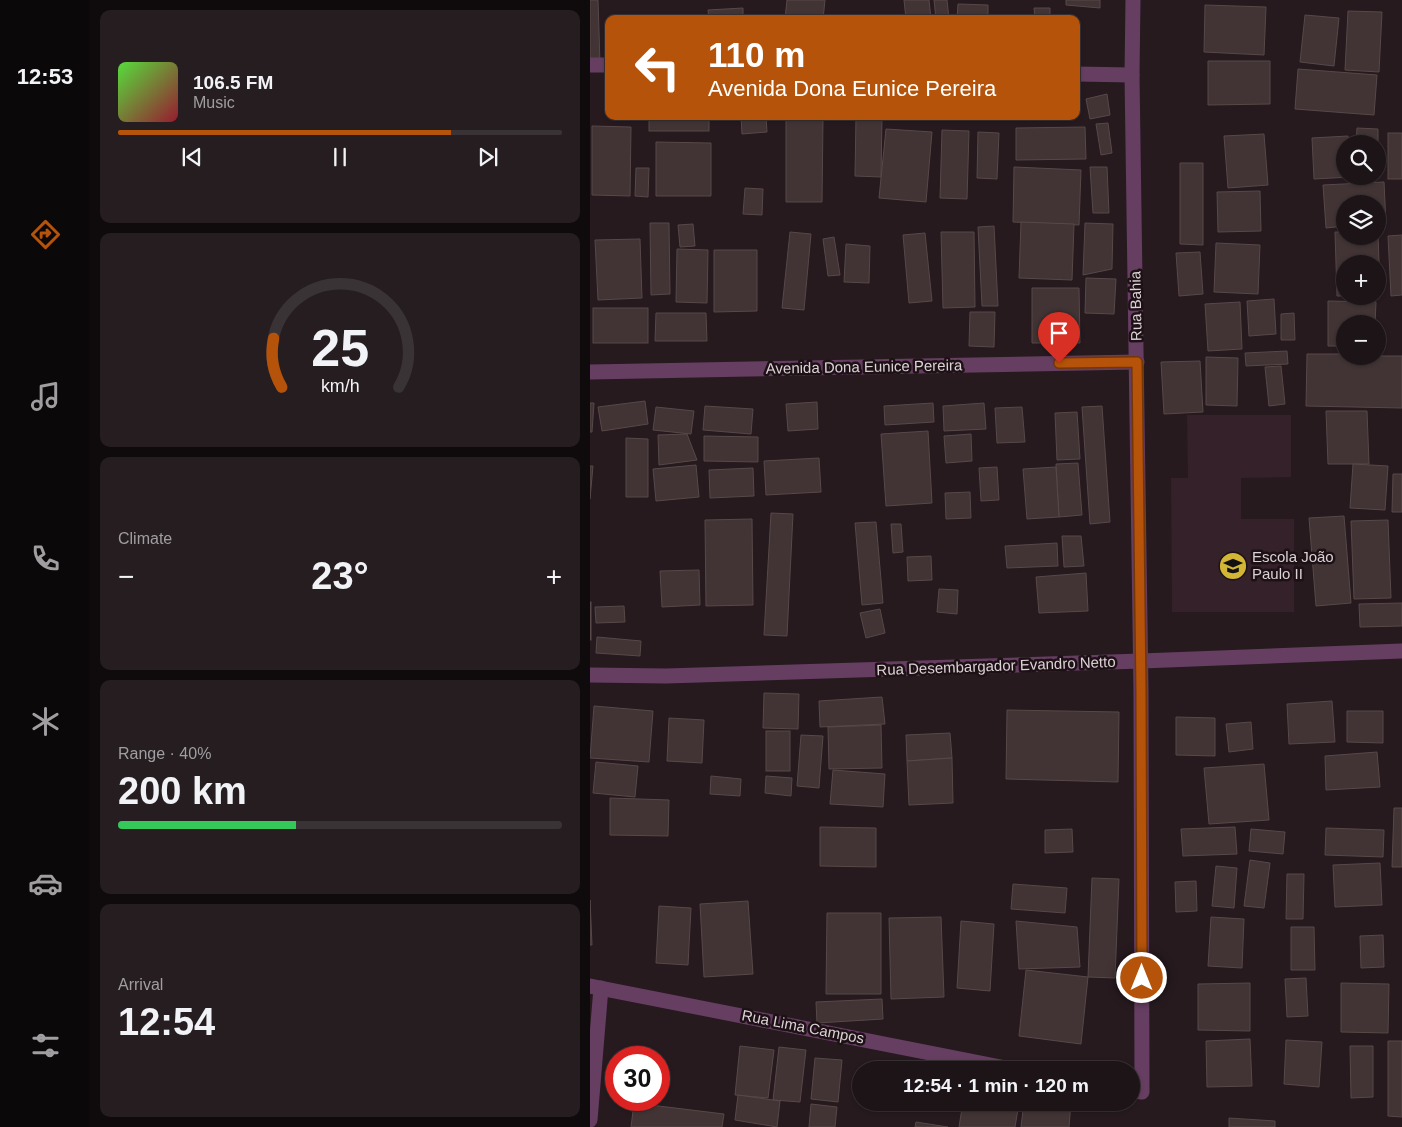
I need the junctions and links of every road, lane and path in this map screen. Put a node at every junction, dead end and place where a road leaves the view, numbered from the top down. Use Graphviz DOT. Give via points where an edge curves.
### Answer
graph roads {
  1 [pos="1133,0"];
  2 [pos="590,65"];
  3 [pos="605,66"];
  4 [pos="1080,74"];
  5 [pos="1132,75"];
  6 [pos="1137,362"];
  7 [pos="590,372"];
  8 [pos="1402,651"];
  9 [pos="1141,662"];
  10 [pos="590,675"];
  11 [pos="596,986"];
  12 [pos="971,1061"];
  13 [pos="1137,1061"];
  14 [pos="590,1120"];
  1 -- 5 [label="street, Rua Bahia"];
  2 -- 3 [label="street"];
  4 -- 5 [label="street"];
  5 -- 6 [label="street, Rua Bahia"];
  6 -- 7 [label="street, Avenida Dona Eunice Pereira"];
  6 -- 9 [label="street, Rua Bahia"];
  8 -- 9 [label="street, Rua Desembargador Evandro Netto"];
  9 -- 10 [label="street, Rua Desembargador Evandro Netto" via="666,676"];
  9 -- 13 [label="street, Rua Bahia"];
  11 -- 12 [label="street, Rua Lima Campos"];
  11 -- 14 [label="street"];
}
